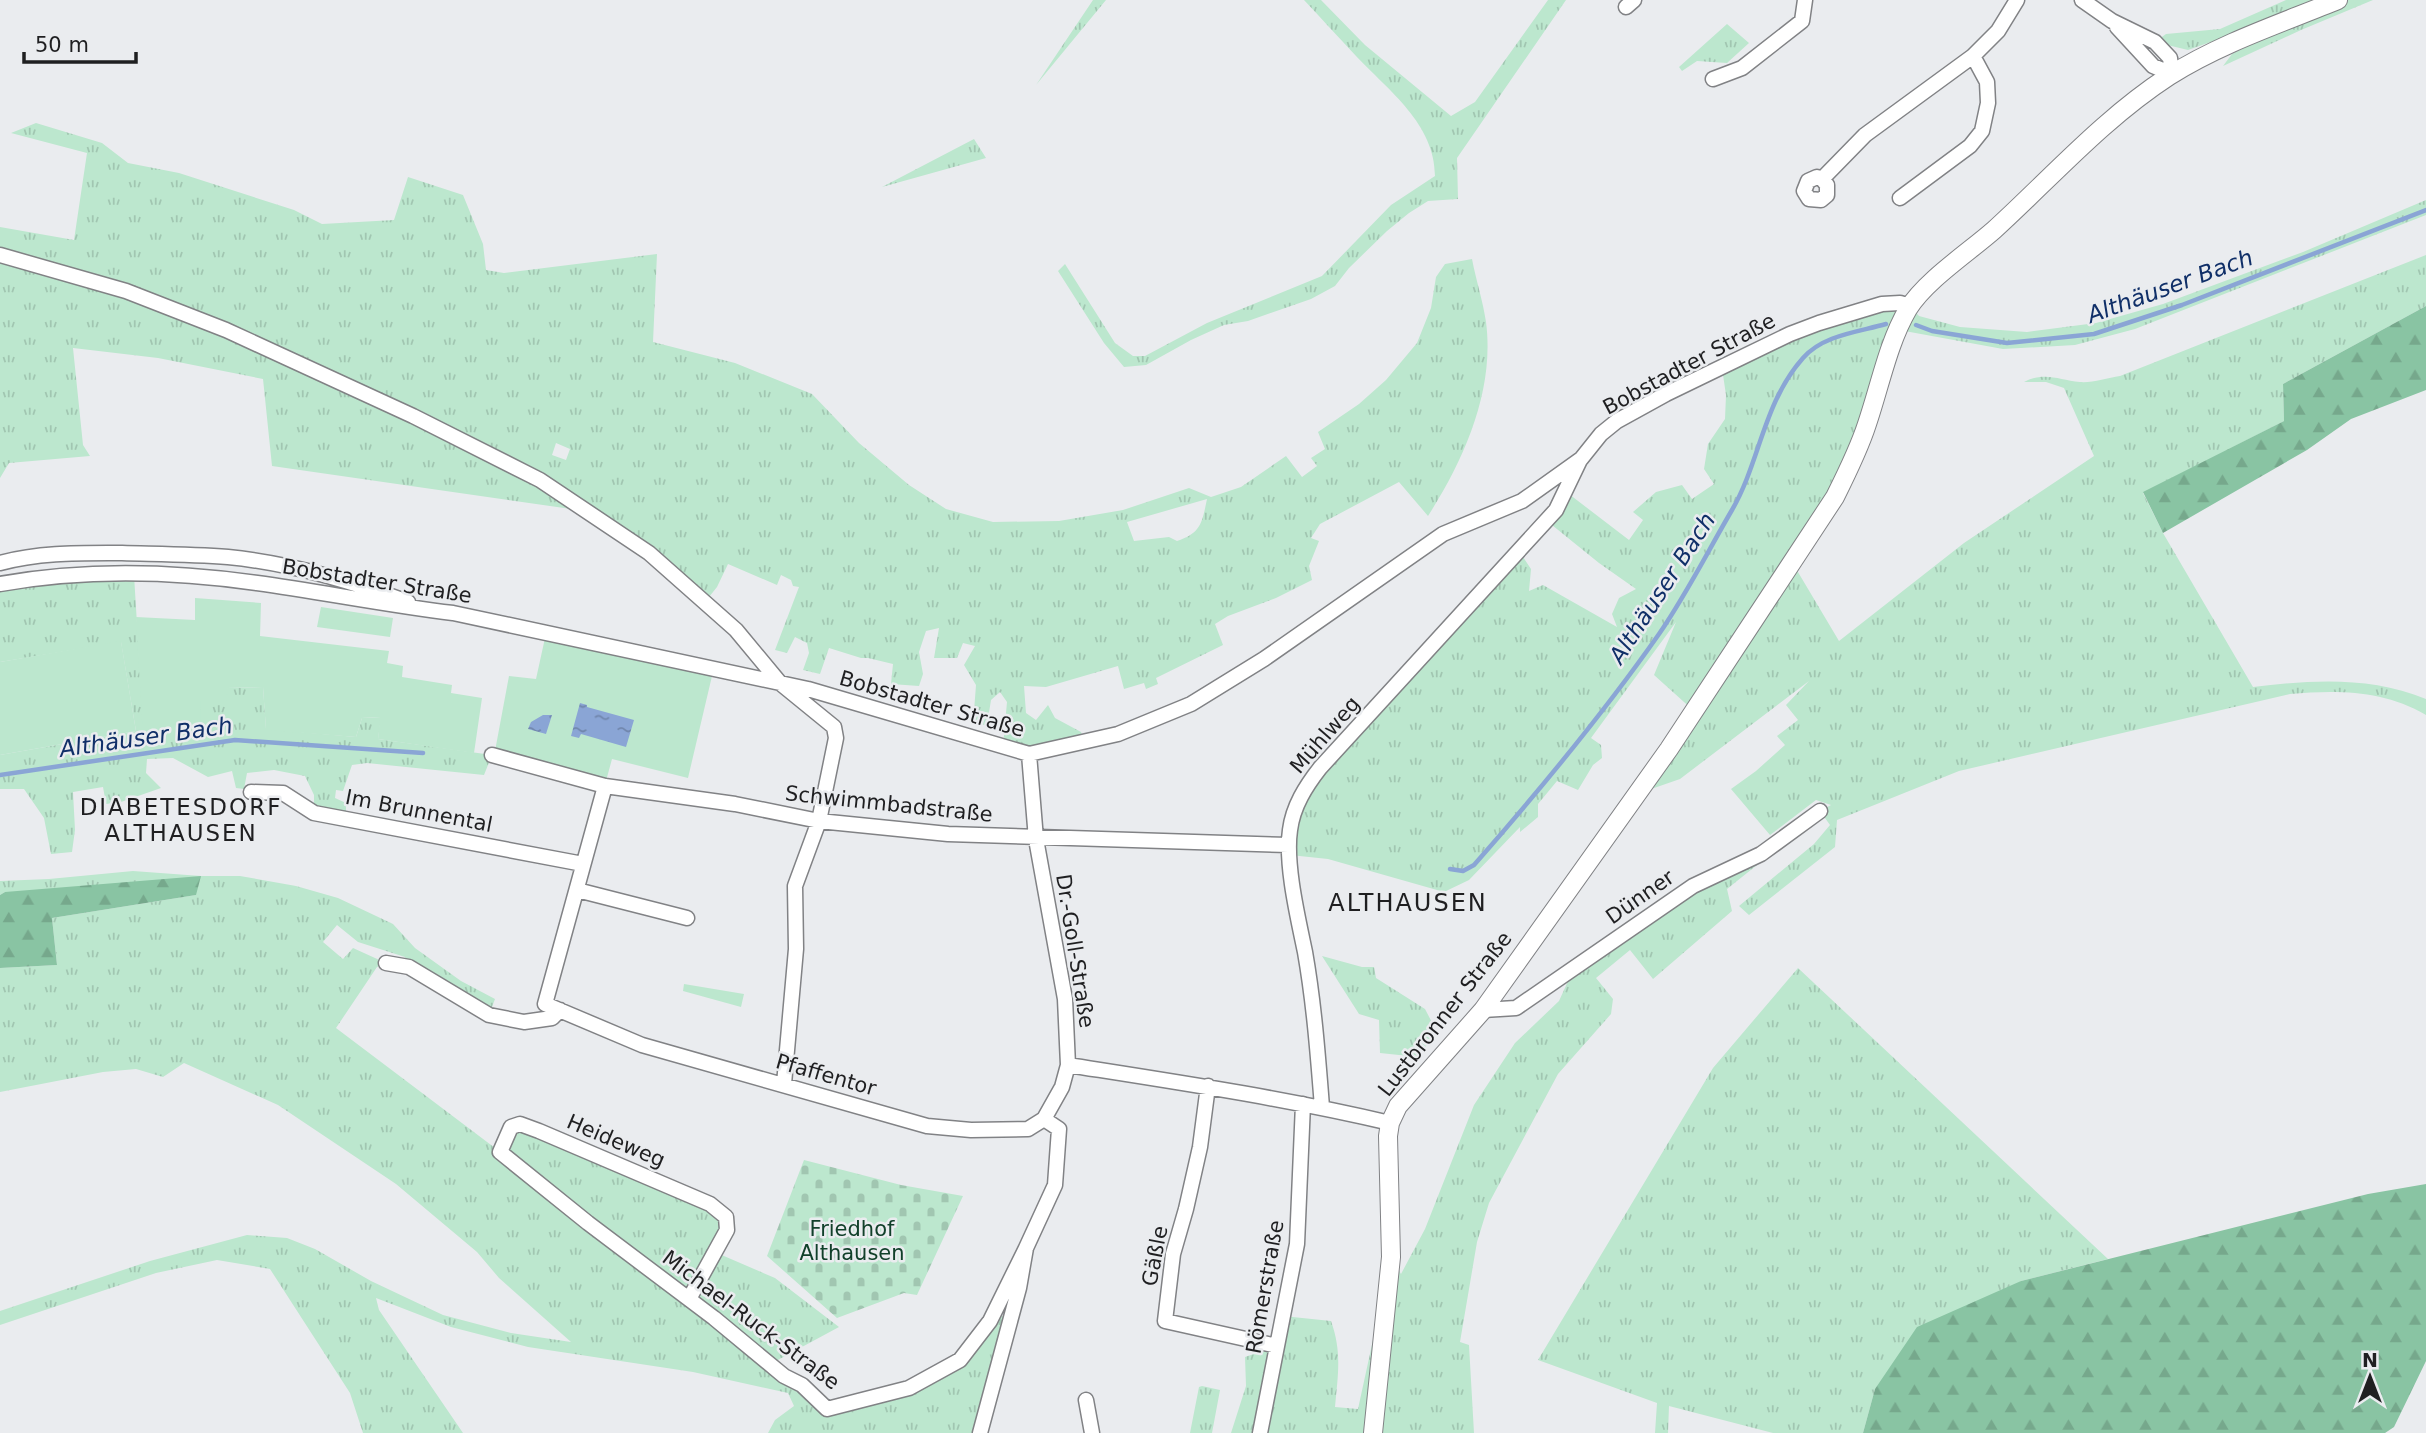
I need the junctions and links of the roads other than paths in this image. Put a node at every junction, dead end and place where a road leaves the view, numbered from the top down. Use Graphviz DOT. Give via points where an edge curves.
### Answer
graph roads {
  1 [pos="1805,0"];
  2 [pos="2017,0"];
  3 [pos="2082,0"];
  4 [pos="2339,0"];
  5 [pos="1973,56"];
  6 [pos="2172,75"];
  7 [pos="1713,79"];
  8 [pos="1822,179"];
  9 [pos="1900,198"];
  10 [pos="0,255"];
  11 [pos="1910,306"];
  12 [pos="1580,459"];
  13 [pos="0,563"];
  14 [pos="0,584"];
  15 [pos="433,610"];
  16 [pos="779,683"];
  17 [pos="1029,754"];
  18 [pos="492,755"];
  19 [pos="606,786"];
  20 [pos="251,792"];
  21 [pos="1820,811"];
  22 [pos="819,821"];
  23 [pos="1035,839"];
  24 [pos="1288,845"];
  25 [pos="583,864"];
  26 [pos="577,890"];
  27 [pos="687,918"];
  28 [pos="386,963"];
  29 [pos="560,1010"];
  30 [pos="1483,1010"];
  31 [pos="1068,1065"];
  32 [pos="784,1084"];
  33 [pos="1208,1086"];
  34 [pos="1303,1104"];
  35 [pos="1322,1107"];
  36 [pos="1044,1119"];
  37 [pos="1390,1124"];
  38 [pos="500,1152"];
  39 [pos="1026,1248"];
  40 [pos="688,1299"];
  41 [pos="1277,1346"];
  42 [pos="1086,1400"];
  43 [pos="980,1433"];
  44 [pos="1092,1433"];
  45 [pos="1259,1433"];
  46 [pos="1373,1433"];
  1 -- 7 [label="street" via="1801,21 1742,68"];
  2 -- 5 [label="street" via="1998,31"];
  3 -- 6 [label="street" via="2112,21 2153,66"];
  4 -- 6 [label="street" via="2216,51"];
  5 -- 8 [label="street" via="1865,135"];
  5 -- 9 [label="street" via="1987,82 1982,131 1970,146"];
  6 -- 11 [label="street" via="2111,118"];
  10 -- 16 [label="street" via="126,291 226,330 540,480 649,554 736,629"];
  11 -- 12 [label="street, Bobstadter Straße" via="1882,304 1790,334 1617,421"];
  11 -- 30 [label="street, Lustbronner Straße" via="1866,428 1835,497 1669,749"];
  12 -- 17 [label="street, Bobstadter Straße" via="1522,501 1443,534 1264,659 1191,704 1118,734"];
  12 -- 24 [label="street, Mühlweg" via="1556,510 1311,780 1295,809"];
  13 -- 15 [label="street" via="85,553 230,558 361,585"];
  14 -- 15 [label="street, Bobstadter Straße" via="43,578 177,575"];
  15 -- 16 [label="street, Bobstadter Straße"];
  16 -- 17 [label="street, Bobstadter Straße"];
  16 -- 22 [label="street" via="834,727 836,738"];
  17 -- 23 [label="street, Dr.-Goll-Straße"];
  18 -- 19 [label="street, Schwimmbadstraße"];
  19 -- 22 [label="street, Schwimmbadstraße"];
  19 -- 25 [label="street"];
  20 -- 25 [label="street, Im Brunnental" via="283,793 314,813"];
  21 -- 30 [label="street, Dünner" via="1761,854 1693,886 1516,1008"];
  22 -- 23 [label="street, Schwimmbadstraße"];
  22 -- 32 [label="street" via="795,886 796,949"];
  23 -- 24 [label="street, Schwimmbadstraße"];
  23 -- 31 [label="street, Dr.-Goll-Straße" via="1065,999"];
  24 -- 35 [label="street, Mühlweg"];
  25 -- 26 [label="street"];
  26 -- 27 [label="street"];
  26 -- 29 [label="street, Pfaffentor" via="545,1004"];
  28 -- 29 [label="street" via="409,967 489,1015 524,1022 552,1018"];
  29 -- 32 [label="street, Pfaffentor" via="642,1045"];
  30 -- 37 [label="street, Lustbronner Straße" via="1398,1106"];
  31 -- 33 [label="street"];
  31 -- 36 [label="street"];
  32 -- 36 [label="street, Pfaffentor" via="927,1126 1028,1129"];
  33 -- 34 [label="street"];
  33 -- 41 [label="street, Gäßle" via="1197,1159 1173,1254 1165,1321"];
  34 -- 35 [label="street"];
  34 -- 41 [label="street, Römerstraße" via="1297,1244"];
  35 -- 37 [label="street"];
  36 -- 39 [label="street, Michael-Ruck-Straße" via="1059,1129 1055,1185"];
  37 -- 46 [label="street, Lustbronner Straße" via="1391,1257"];
  38 -- 40 [label="street, Michael-Ruck-Straße"];
  38 -- 40 [label="street, Heideweg" via="511,1127 520,1124 710,1205 726,1217 727,1230"];
  39 -- 40 [label="street, Michael-Ruck-Straße" via="990,1321 960,1360 909,1388 827,1409"];
  39 -- 43 [label="street, Michael-Ruck-Straße" via="1020,1288"];
  41 -- 45 [label="street, Römerstraße"];
  42 -- 44 [label="street"];
}
